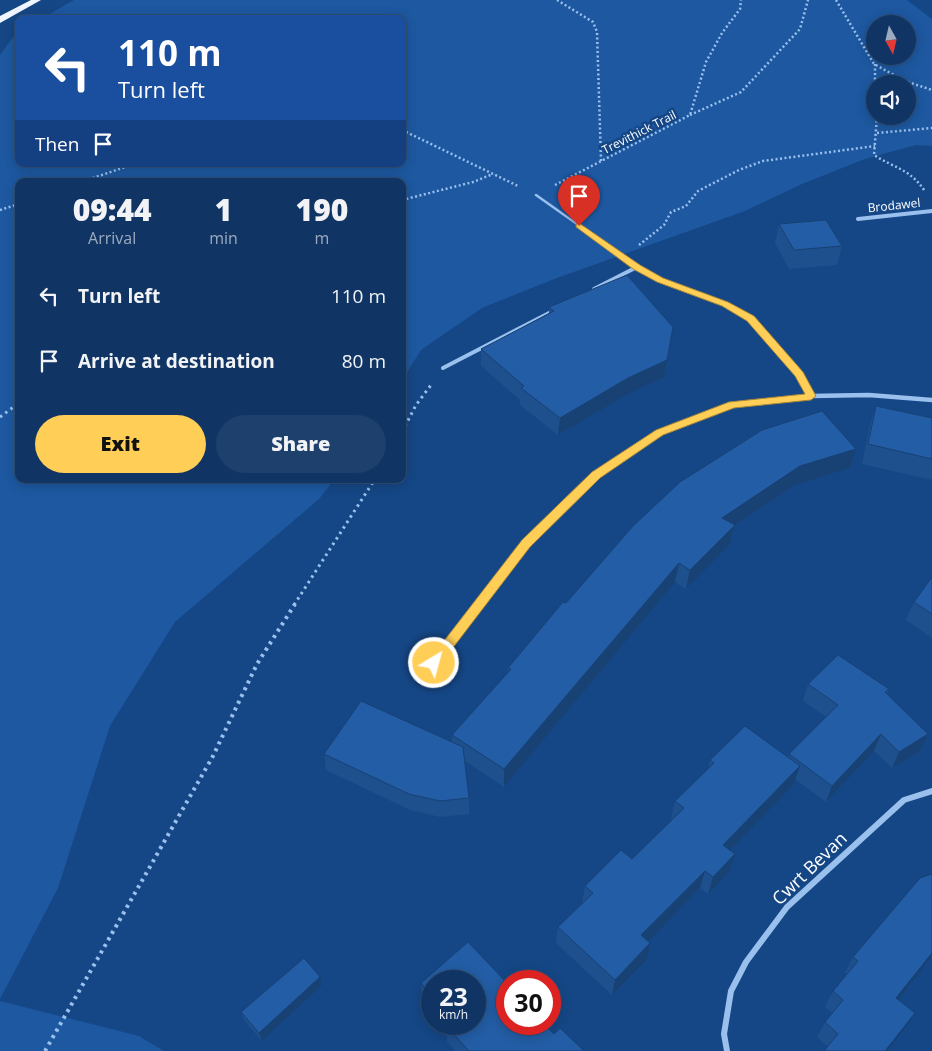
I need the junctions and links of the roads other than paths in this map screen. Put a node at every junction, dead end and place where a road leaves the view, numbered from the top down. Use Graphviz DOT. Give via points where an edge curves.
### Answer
graph roads {
  1 [pos="37,0"];
  2 [pos="0,20"];
  3 [pos="536,195"];
  4 [pos="932,211"];
  5 [pos="858,219"];
  6 [pos="636,267"];
  7 [pos="592,290"];
  8 [pos="557,308"];
  9 [pos="443,368"];
  10 [pos="811,396"];
  11 [pos="932,400"];
  12 [pos="423,678"];
  13 [pos="932,791"];
  14 [pos="727,1051"];
  1 -- 2 [label="highway"];
  3 -- 6 [label="lane"];
  4 -- 5 [label="street, Brodawel"];
  6 -- 7 [label="lane"];
  6 -- 10 [label="lane" via="751,318 800,374"];
  8 -- 9 [label="lane"];
  10 -- 11 [label="street" via="869,395"];
  10 -- 12 [label="street" via="733,404 659,432 596,475 526,544"];
  13 -- 14 [label="street, Cwrt Bevan" via="904,800 787,907 746,962 731,991 724,1034"];
}
